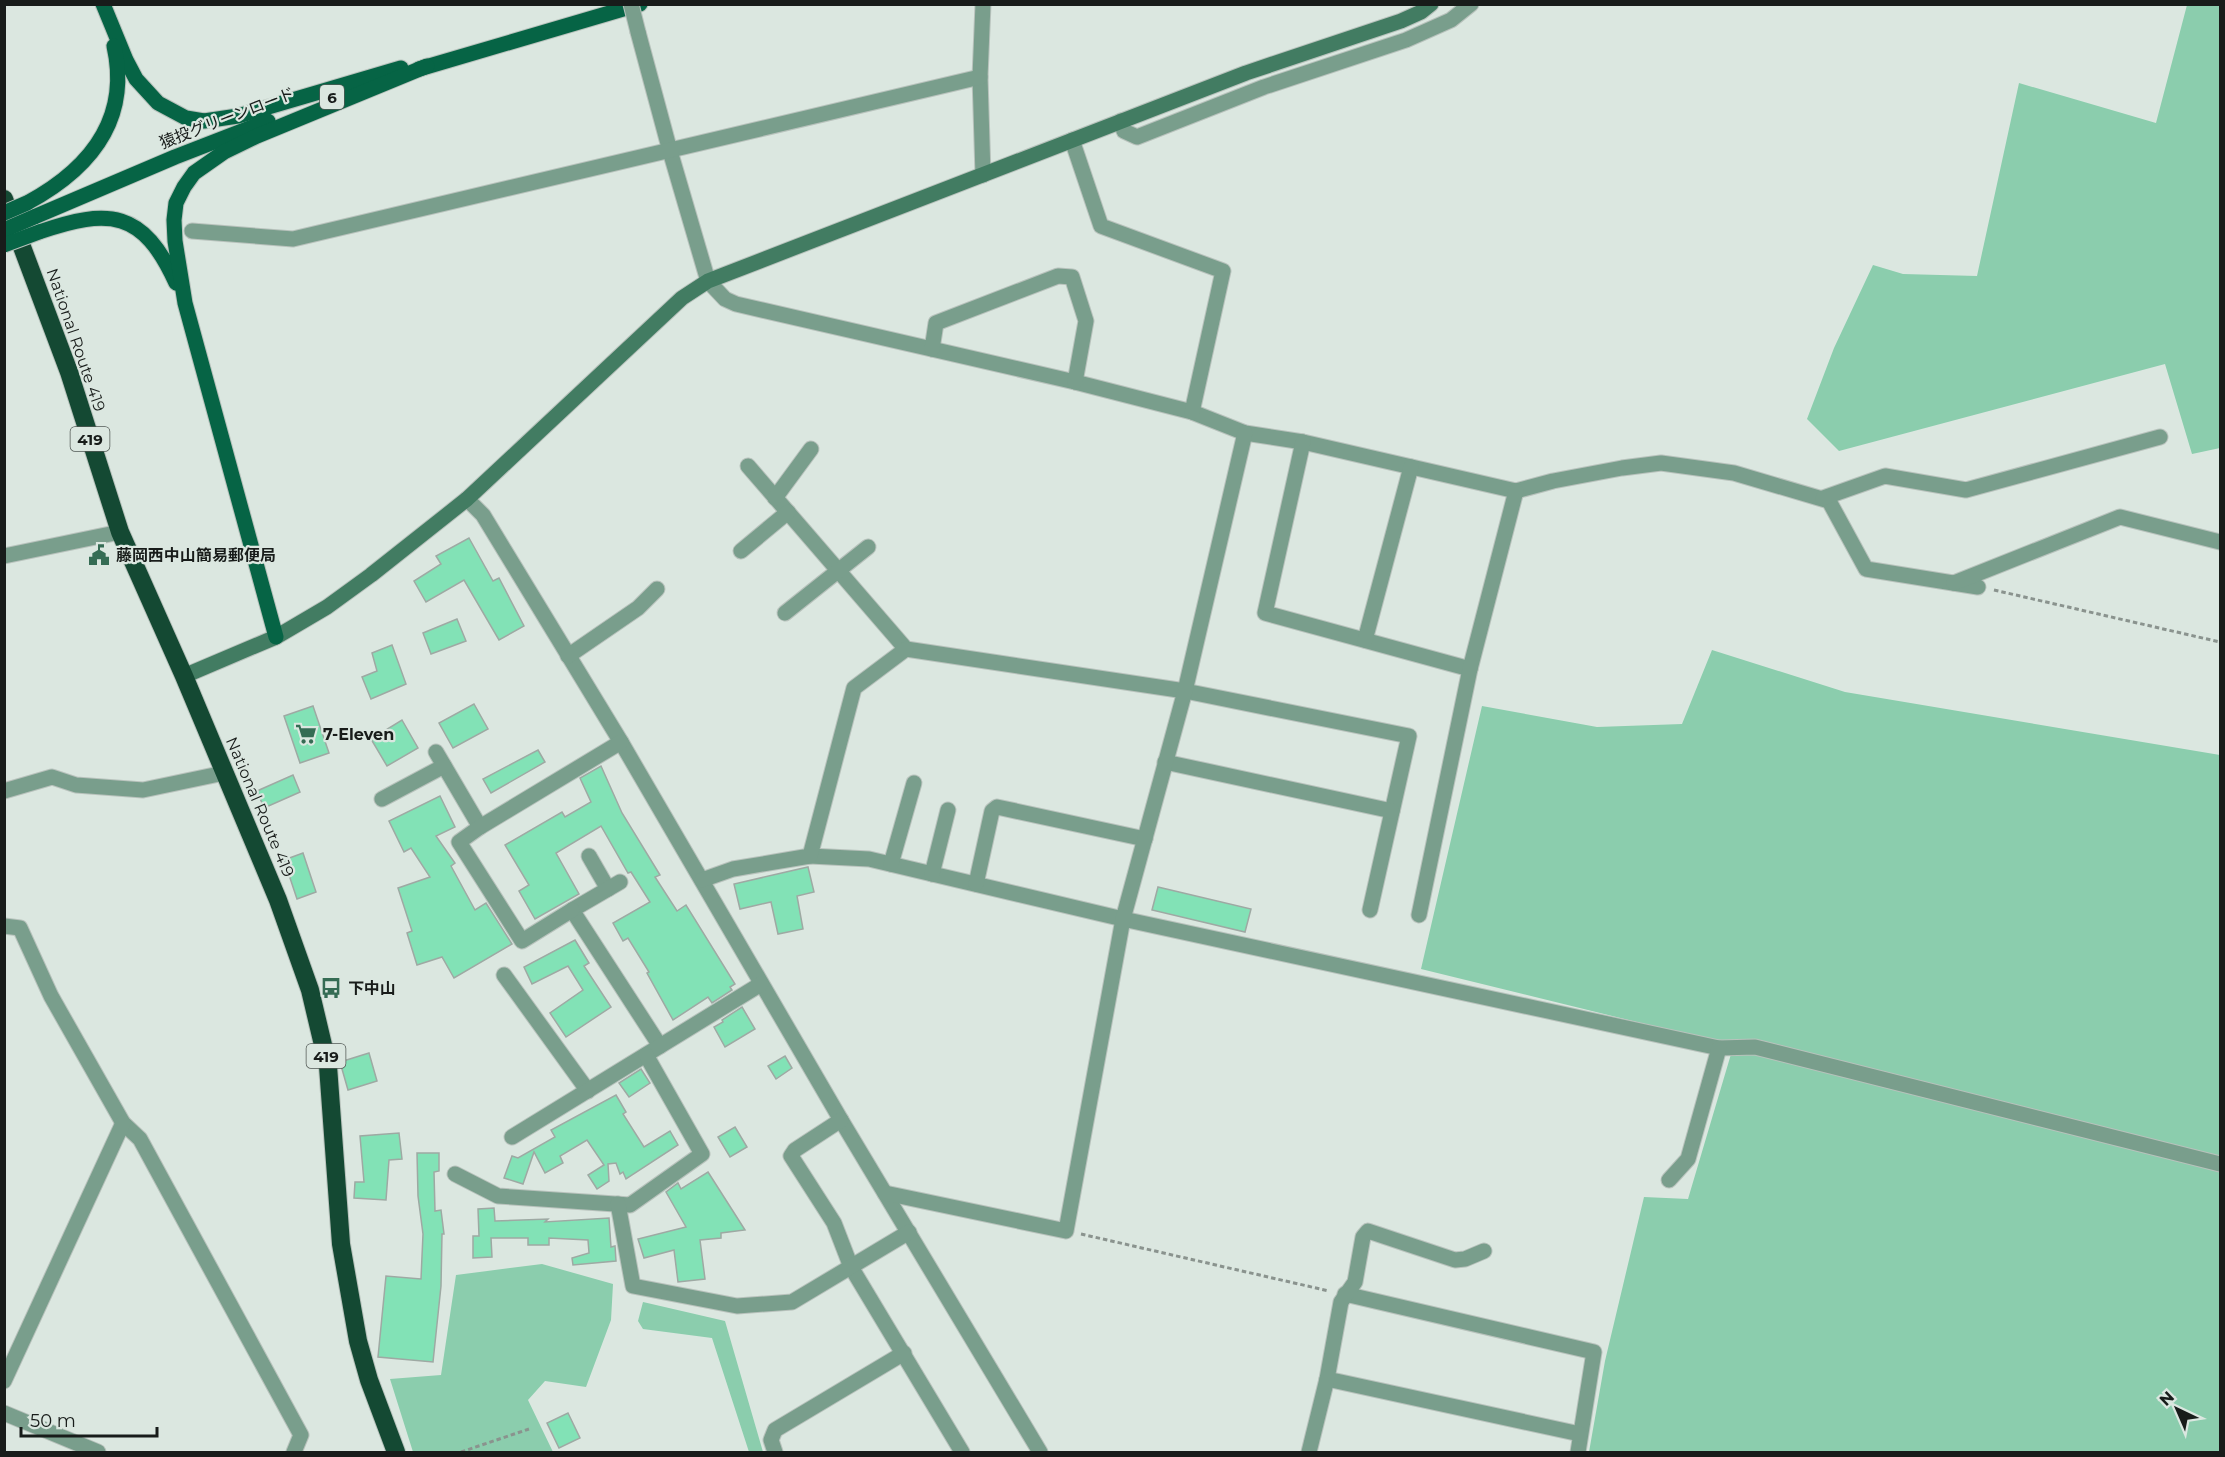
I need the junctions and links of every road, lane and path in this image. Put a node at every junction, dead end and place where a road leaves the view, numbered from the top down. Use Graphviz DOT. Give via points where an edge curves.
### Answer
graph roads {
  1 [pos="103,4"];
  2 [pos="631,4"];
  3 [pos="640,4"];
  4 [pos="983,4"];
  5 [pos="1431,4"];
  6 [pos="1471,4"];
  7 [pos="495,46"];
  8 [pos="427,66"];
  9 [pos="981,77"];
  10 [pos="1121,122"];
  11 [pos="1072,140"];
  12 [pos="670,151"];
  13 [pos="983,175"];
  14 [pos="4,199"];
  15 [pos="31,210"];
  16 [pos="4,213"];
  17 [pos="4,230"];
  18 [pos="192,231"];
  19 [pos="4,245"];
  20 [pos="708,281"];
  21 [pos="185,303"];
  22 [pos="932,349"];
  23 [pos="1075,382"];
  24 [pos="1191,412"];
  25 [pos="1245,433"];
  26 [pos="2160,437"];
  27 [pos="1302,442"];
  28 [pos="812,449"];
  29 [pos="748,466"];
  30 [pos="1411,467"];
  31 [pos="1516,491"];
  32 [pos="775,498"];
  33 [pos="1823,498"];
  34 [pos="467,499"];
  35 [pos="788,512"];
  36 [pos="120,532"];
  37 [pos="2220,542"];
  38 [pos="868,547"];
  39 [pos="741,551"];
  40 [pos="4,556"];
  41 [pos="839,571"];
  42 [pos="1954,583"];
  43 [pos="1978,587"];
  44 [pos="657,589"];
  45 [pos="785,614"];
  46 [pos="276,638"];
  47 [pos="1365,640"];
  48 [pos="2220,642"];
  49 [pos="906,649"];
  50 [pos="568,656"];
  51 [pos="1470,669"];
  52 [pos="184,676"];
  53 [pos="1185,691"];
  54 [pos="621,742"];
  55 [pos="1165,762"];
  56 [pos="224,772"];
  57 [pos="914,783"];
  58 [pos="4,791"];
  59 [pos="382,799"];
  60 [pos="948,810"];
  61 [pos="1392,811"];
  62 [pos="480,827"];
  63 [pos="1145,839"];
  64 [pos="589,856"];
  65 [pos="810,856"];
  66 [pos="891,864"];
  67 [pos="932,874"];
  68 [pos="702,880"];
  69 [pos="976,884"];
  70 [pos="572,910"];
  71 [pos="1370,910"];
  72 [pos="1419,915"];
  73 [pos="1123,919"];
  74 [pos="4,926"];
  75 [pos="504,975"];
  76 [pos="761,984"];
  77 [pos="660,1046"];
  78 [pos="1719,1047"];
  79 [pos="646,1055"];
  80 [pos="588,1091"];
  81 [pos="841,1120"];
  82 [pos="123,1123"];
  83 [pos="512,1137"];
  84 [pos="2220,1164"];
  85 [pos="455,1174"];
  86 [pos="1669,1180"];
  87 [pos="885,1193"];
  88 [pos="618,1204"];
  89 [pos="1066,1231"];
  90 [pos="909,1232"];
  91 [pos="1484,1251"];
  92 [pos="851,1267"];
  93 [pos="1345,1294"];
  94 [pos="904,1353"];
  95 [pos="1327,1379"];
  96 [pos="4,1381"];
  97 [pos="4,1413"];
  98 [pos="529,1429"];
  99 [pos="1580,1434"];
  100 [pos="958,1451"];
  101 [pos="98,1452"];
  102 [pos="294,1452"];
  103 [pos="396,1452"];
  104 [pos="461,1452"];
  105 [pos="775,1452"];
  106 [pos="1040,1452"];
  107 [pos="1309,1452"];
  108 [pos="1578,1452"];
  1 -- 7 [label="main road" via="126,60 147,93 172,112 204,121 238,116 452,53"];
  1 -- 15 [label="main road" via="117,60 117,84 109,122 87,159"];
  2 -- 12 [label="street, bridge"];
  3 -- 7 [label="main road, 猿投グリーンロード / 6"];
  4 -- 9 [label="street"];
  5 -- 10 [label="street" via="1401,21 1246,73"];
  6 -- 10 [label="street" via="1451,20 1406,40 1264,87 1137,136 1124,130"];
  7 -- 8 [label="main road, 猿投グリーンロード / 6"];
  8 -- 15 [label="main road, 猿投グリーンロード / 6" via="338,95"];
  8 -- 21 [label="main road" via="257,136 194,173 176,203 174,220"];
  9 -- 12 [label="street"];
  9 -- 13 [label="street"];
  10 -- 11 [label="street"];
  11 -- 13 [label="street"];
  11 -- 24 [label="street" via="1101,226 1223,271"];
  12 -- 18 [label="street" via="293,239"];
  12 -- 20 [label="street"];
  13 -- 20 [label="street"];
  14 -- 36 [label="highway, National Route 419 / 419" via="69,372"];
  15 -- 16 [label="main road, bridge"];
  15 -- 17 [label="main road, 猿投グリーンロード / 6, bridge"];
  19 -- 21 [label="main road, bridge" via="84,219 121,220 150,239"];
  20 -- 22 [label="street" via="725,299 736,304"];
  20 -- 34 [label="street" via="682,298"];
  21 -- 46 [label="main road"];
  22 -- 23 [label="street"];
  22 -- 23 [label="street" via="936,323 1058,276 1072,277 1086,321"];
  23 -- 24 [label="street"];
  24 -- 25 [label="street"];
  25 -- 27 [label="street"];
  25 -- 53 [label="street"];
  26 -- 33 [label="street" via="1966,490 1885,476"];
  27 -- 30 [label="street"];
  27 -- 47 [label="street" via="1265,613"];
  28 -- 32 [label="street"];
  29 -- 32 [label="street"];
  30 -- 31 [label="street"];
  30 -- 47 [label="street"];
  31 -- 33 [label="street" via="1661,463 1734,473"];
  31 -- 51 [label="street"];
  32 -- 35 [label="street"];
  33 -- 42 [label="street" via="1829,501 1866,569"];
  34 -- 46 [label="street" via="336,601"];
  34 -- 50 [label="street" via="483,515"];
  35 -- 39 [label="street"];
  35 -- 41 [label="street"];
  36 -- 40 [label="street"];
  36 -- 52 [label="highway, National Route 419 / 419"];
  37 -- 42 [label="street" via="2120,517"];
  38 -- 41 [label="street"];
  41 -- 45 [label="street"];
  41 -- 49 [label="street"];
  42 -- 43 [label="street"];
  43 -- 48 [label="path"];
  44 -- 50 [label="street" via="638,608"];
  46 -- 52 [label="street"];
  47 -- 51 [label="street"];
  49 -- 53 [label="street"];
  49 -- 65 [label="street" via="854,688"];
  50 -- 54 [label="street"];
  51 -- 72 [label="street"];
  52 -- 56 [label="highway, National Route 419 / 419"];
  53 -- 55 [label="street"];
  53 -- 61 [label="street" via="1409,736"];
  54 -- 62 [label="street"];
  54 -- 68 [label="street"];
  55 -- 61 [label="street"];
  55 -- 63 [label="street"];
  56 -- 58 [label="street" via="142,790 75,785 52,777"];
  56 -- 103 [label="highway, National Route 419 / 419" via="278,900 310,990 328,1066 341,1244 358,1341"];
  57 -- 66 [label="street"];
  59 -- 62 [label="street" via="440,759"];
  60 -- 67 [label="street"];
  61 -- 71 [label="street"];
  62 -- 70 [label="street" via="459,842 522,941"];
  63 -- 69 [label="street" via="998,807 992,811"];
  63 -- 73 [label="street"];
  64 -- 70 [label="street" via="614,886"];
  65 -- 66 [label="street"];
  65 -- 68 [label="street" via="733,869"];
  66 -- 67 [label="street"];
  67 -- 69 [label="street"];
  68 -- 76 [label="street"];
  69 -- 73 [label="street"];
  70 -- 77 [label="street"];
  73 -- 78 [label="street"];
  73 -- 89 [label="street"];
  74 -- 82 [label="street" via="20,928 51,996"];
  75 -- 80 [label="street"];
  76 -- 77 [label="street"];
  76 -- 81 [label="street"];
  77 -- 79 [label="street"];
  78 -- 84 [label="street" via="1755,1047"];
  78 -- 86 [label="street" via="1688,1159"];
  79 -- 80 [label="street"];
  79 -- 88 [label="street" via="702,1154 630,1205"];
  80 -- 83 [label="street"];
  81 -- 87 [label="street"];
  81 -- 92 [label="street" via="791,1156 834,1223"];
  82 -- 96 [label="street"];
  82 -- 102 [label="street" via="140,1139 301,1435"];
  85 -- 88 [label="street" via="498,1196"];
  87 -- 89 [label="street"];
  87 -- 90 [label="street"];
  88 -- 92 [label="street" via="633,1286 737,1306 792,1302"];
  89 -- 93 [label="path"];
  90 -- 92 [label="street"];
  90 -- 106 [label="street"];
  91 -- 93 [label="street" via="1455,1260 1368,1231 1363,1237 1354,1282"];
  92 -- 94 [label="street"];
  93 -- 95 [label="street"];
  93 -- 99 [label="street" via="1594,1352"];
  94 -- 100 [label="street"];
  94 -- 105 [label="street" via="775,1430 771,1440"];
  95 -- 99 [label="street"];
  95 -- 107 [label="street"];
  97 -- 101 [label="street"];
  98 -- 104 [label="path"];
  99 -- 108 [label="street"];
}
